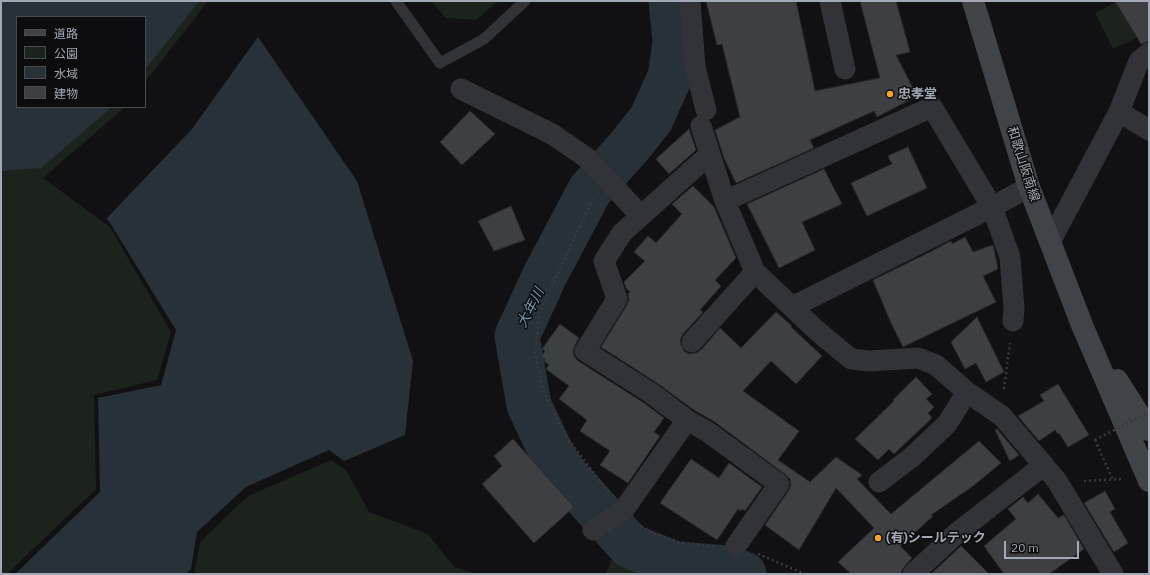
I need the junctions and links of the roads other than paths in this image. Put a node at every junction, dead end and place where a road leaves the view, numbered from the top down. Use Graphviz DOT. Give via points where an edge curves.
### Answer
graph roads {
  1 [pos="396,1"];
  2 [pos="525,1"];
  3 [pos="690,1"];
  4 [pos="830,1"];
  5 [pos="973,1"];
  6 [pos="1149,53"];
  7 [pos="844,69"];
  8 [pos="461,89"];
  9 [pos="1119,112"];
  10 [pos="1149,130"];
  11 [pos="710,154"];
  12 [pos="1029,187"];
  13 [pos="725,201"];
  14 [pos="992,207"];
  15 [pos="641,216"];
  16 [pos="1050,242"];
  17 [pos="755,272"];
  18 [pos="792,307"];
  19 [pos="1013,321"];
  20 [pos="1082,325"];
  21 [pos="692,342"];
  22 [pos="967,392"];
  23 [pos="687,420"];
  24 [pos="1149,430"];
  25 [pos="1051,473"];
  26 [pos="1148,479"];
  27 [pos="879,482"];
  28 [pos="592,530"];
  29 [pos="736,546"];
  30 [pos="913,574"];
  31 [pos="1113,574"];
  1 -- 2 [label="lane" via="440,63 484,39"];
  3 -- 11 [label="street" via="695,67"];
  4 -- 7 [label="street"];
  5 -- 12 [label="main road, 和歌山阪南線"];
  6 -- 9 [label="street" via="1139,61"];
  8 -- 15 [label="street" via="552,134 586,158"];
  9 -- 10 [label="street"];
  9 -- 16 [label="street"];
  11 -- 13 [label="street"];
  11 -- 15 [label="street"];
  12 -- 14 [label="street"];
  12 -- 16 [label="main road, 和歌山阪南線"];
  13 -- 14 [label="street" via="932,107"];
  13 -- 17 [label="street"];
  14 -- 18 [label="street"];
  14 -- 19 [label="street" via="1010,257"];
  15 -- 23 [label="street" via="622,233 604,261 617,299 585,351 651,393"];
  16 -- 20 [label="main road, 和歌山阪南線"];
  17 -- 18 [label="street"];
  17 -- 21 [label="street"];
  18 -- 22 [label="street" via="851,359 869,361 918,358 936,365"];
  20 -- 24 [label="main road, 和歌山阪南線"];
  20 -- 26 [label="main road, 和歌山阪南線"];
  22 -- 25 [label="street" via="1002,416"];
  22 -- 27 [label="street" via="947,424 912,457"];
  23 -- 28 [label="street" via="623,512"];
  23 -- 29 [label="street" via="708,432 779,484"];
  25 -- 30 [label="street" via="958,532"];
  25 -- 31 [label="street"];
}
